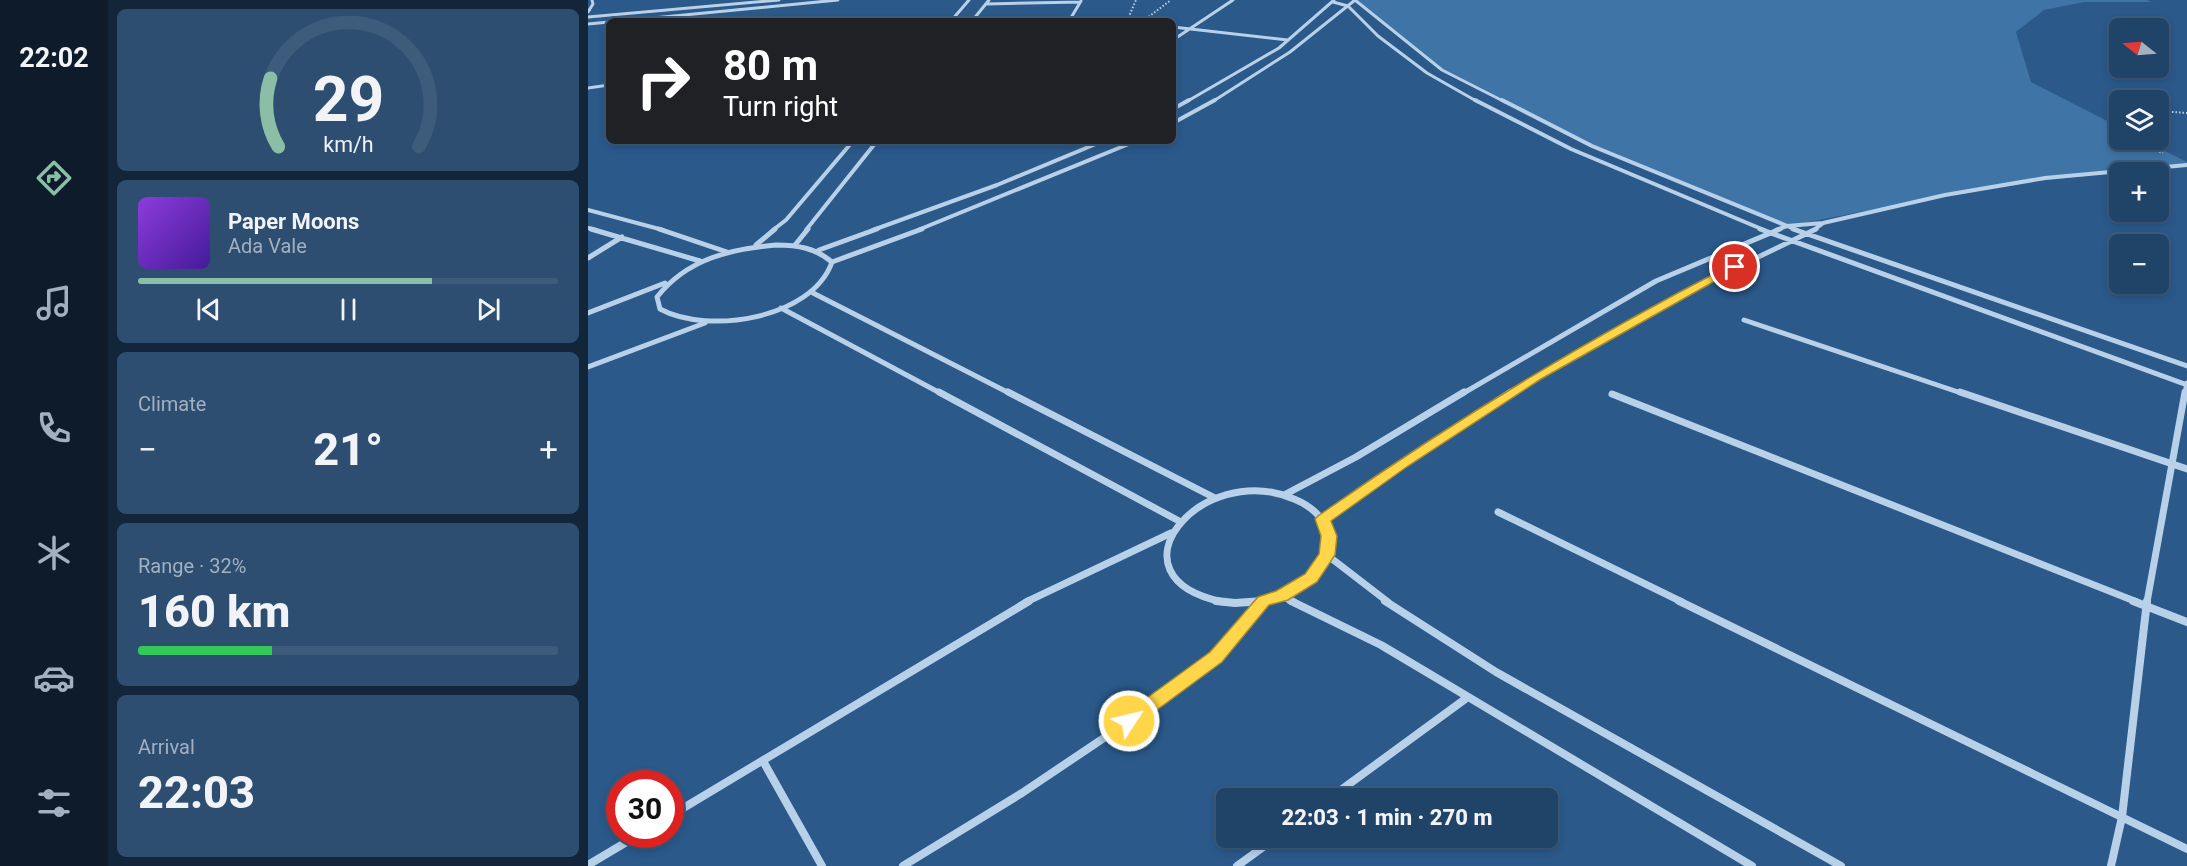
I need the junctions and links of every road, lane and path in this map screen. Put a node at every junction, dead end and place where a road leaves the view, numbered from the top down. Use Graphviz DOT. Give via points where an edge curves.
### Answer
graph roads {
  1 [pos="592,0"];
  2 [pos="779,0"];
  3 [pos="838,0"];
  4 [pos="969,0"];
  5 [pos="1136,0"];
  6 [pos="1171,0"];
  7 [pos="1233,0"];
  8 [pos="1355,0"];
  9 [pos="1081,1"];
  10 [pos="1334,1"];
  11 [pos="988,2"];
  12 [pos="1348,6"];
  13 [pos="588,12"];
  14 [pos="588,17"];
  15 [pos="653,18"];
  16 [pos="954,18"];
  17 [pos="975,18"];
  18 [pos="1071,18"];
  19 [pos="1128,18"];
  20 [pos="1147,18"];
  21 [pos="606,22"];
  22 [pos="588,24"];
  23 [pos="1176,27"];
  24 [pos="1191,29"];
  25 [pos="1176,38"];
  26 [pos="1288,40"];
  27 [pos="606,86"];
  28 [pos="588,88"];
  29 [pos="1176,107"];
  30 [pos="2169,112"];
  31 [pos="2187,113"];
  32 [pos="1176,121"];
  33 [pos="850,144"];
  34 [pos="875,144"];
  35 [pos="1093,144"];
  36 [pos="1129,144"];
  37 [pos="2157,150"];
  38 [pos="2165,153"];
  39 [pos="2187,165"];
  40 [pos="588,210"];
  41 [pos="1823,223"];
  42 [pos="1787,226"];
  43 [pos="588,228"];
  44 [pos="1770,233"];
  45 [pos="1808,235"];
  46 [pos="622,237"];
  47 [pos="1792,241"];
  48 [pos="795,245"];
  49 [pos="754,246"];
  50 [pos="819,250"];
  51 [pos="728,252"];
  52 [pos="588,258"];
  53 [pos="700,262"];
  54 [pos="832,262"];
  55 [pos="665,283"];
  56 [pos="813,293"];
  57 [pos="781,309"];
  58 [pos="588,313"];
  59 [pos="1744,320"];
  60 [pos="707,322"];
  61 [pos="2187,366"];
  62 [pos="588,368"];
  63 [pos="2187,384"];
  64 [pos="1612,394"];
  65 [pos="2174,464"];
  66 [pos="2187,469"];
  67 [pos="1284,495"];
  68 [pos="1215,498"];
  69 [pos="1498,512"];
  70 [pos="1323,519"];
  71 [pos="1179,521"];
  72 [pos="1171,533"];
  73 [pos="1327,555"];
  74 [pos="1282,596"];
  75 [pos="1263,601"];
  76 [pos="2146,606"];
  77 [pos="2187,622"];
  78 [pos="1468,697"];
  79 [pos="763,761"];
  80 [pos="1344,788"];
  81 [pos="684,808"];
  82 [pos="2122,817"];
  83 [pos="617,848"];
  84 [pos="1262,848"];
  85 [pos="2187,849"];
  86 [pos="588,865"];
  87 [pos="822,866"];
  88 [pos="903,866"];
  89 [pos="1237,866"];
  90 [pos="1752,866"];
  91 [pos="1841,866"];
  92 [pos="2111,866"];
  1 -- 13 [label="street"];
  2 -- 14 [label="street"];
  3 -- 15 [label="street"];
  4 -- 16 [label="street"];
  5 -- 19 [label="path"];
  6 -- 20 [label="path"];
  7 -- 24 [label="street"];
  8 -- 12 [label="street"];
  8 -- 42 [label="street" via="1424,57 1465,83 1602,150"];
  9 -- 11 [label="street"];
  9 -- 18 [label="street"];
  10 -- 12 [label="street"];
  10 -- 26 [label="street"];
  11 -- 17 [label="street"];
  12 -- 32 [label="street" via="1258,76"];
  12 -- 44 [label="street" via="1406,59 1492,110 1571,149"];
  21 -- 22 [label="street"];
  23 -- 24 [label="street"];
  24 -- 25 [label="street"];
  24 -- 26 [label="street"];
  26 -- 29 [label="street" via="1226,81"];
  27 -- 28 [label="street"];
  30 -- 31 [label="path"];
  33 -- 49 [label="street" via="791,214"];
  34 -- 48 [label="street"];
  35 -- 50 [label="street" via="987,189"];
  36 -- 54 [label="street"];
  37 -- 38 [label="path"];
  39 -- 41 [label="street" via="2035,180 1945,195"];
  40 -- 51 [label="street"];
  41 -- 42 [label="street"];
  41 -- 45 [label="street"];
  42 -- 44 [label="street"];
  42 -- 45 [label="street"];
  43 -- 46 [label="street"];
  44 -- 47 [label="street"];
  44 -- 67 [label="street" via="1656,281"];
  45 -- 47 [label="street"];
  45 -- 61 [label="street"];
  46 -- 52 [label="street"];
  46 -- 53 [label="street"];
  47 -- 63 [label="street"];
  47 -- 70 [label="street" via="1684,292 1536,376"];
  48 -- 49 [label="street"];
  48 -- 50 [label="street"];
  49 -- 51 [label="street"];
  50 -- 54 [label="street"];
  51 -- 53 [label="street"];
  53 -- 55 [label="street"];
  54 -- 56 [label="street" via="831,272"];
  55 -- 58 [label="street"];
  55 -- 60 [label="street" via="657,297 660,309 674,317"];
  56 -- 57 [label="street"];
  56 -- 68 [label="street"];
  57 -- 60 [label="street"];
  57 -- 71 [label="street"];
  59 -- 65 [label="street"];
  60 -- 62 [label="street"];
  63 -- 65 [label="street"];
  64 -- 76 [label="street"];
  65 -- 66 [label="street"];
  65 -- 76 [label="street"];
  67 -- 68 [label="street" via="1262,491"];
  67 -- 70 [label="street" via="1307,505"];
  68 -- 71 [label="street"];
  69 -- 82 [label="street"];
  70 -- 73 [label="street" via="1329,536"];
  71 -- 72 [label="street"];
  72 -- 75 [label="street" via="1165,556 1174,578 1196,595 1228,603"];
  72 -- 79 [label="street" via="1019,606"];
  73 -- 74 [label="street" via="1311,578"];
  73 -- 91 [label="street" via="1369,590 1496,672"];
  74 -- 75 [label="street"];
  74 -- 78 [label="street" via="1381,645"];
  75 -- 88 [label="street" via="1216,657 1147,709 1022,793"];
  76 -- 77 [label="street"];
  76 -- 82 [label="street"];
  78 -- 80 [label="street"];
  78 -- 90 [label="street"];
  79 -- 81 [label="street"];
  79 -- 87 [label="street"];
  82 -- 85 [label="street"];
  82 -- 92 [label="street"];
  83 -- 86 [label="street"];
  84 -- 89 [label="street"];
}
